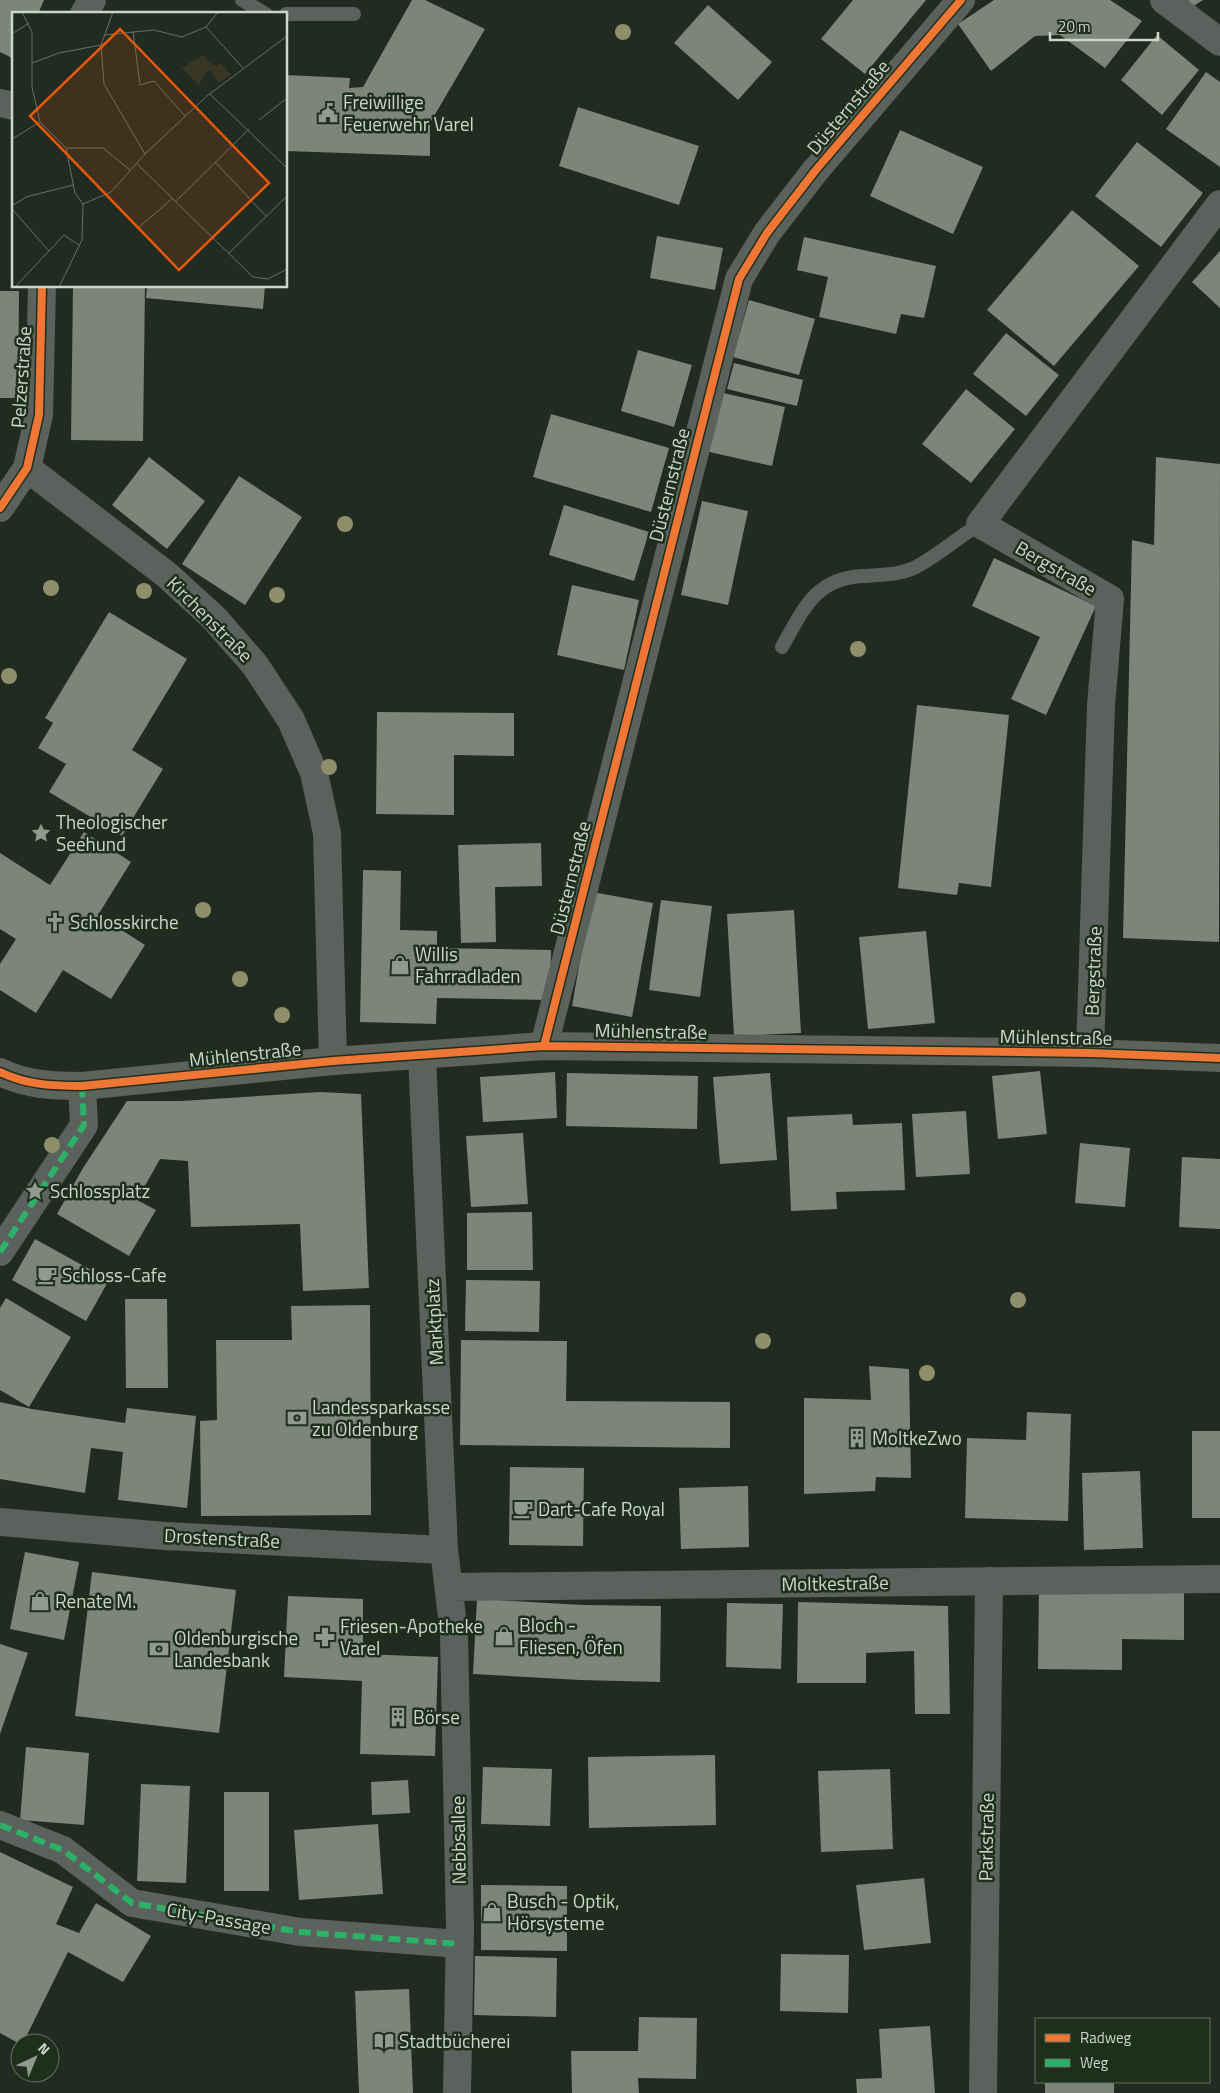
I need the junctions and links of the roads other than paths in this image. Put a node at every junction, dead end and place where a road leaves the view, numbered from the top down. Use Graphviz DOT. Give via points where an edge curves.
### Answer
graph roads {
  1 [pos="92,0"];
  2 [pos="242,0"];
  3 [pos="960,0"];
  4 [pos="1164,0"];
  5 [pos="85,12"];
  6 [pos="263,12"];
  7 [pos="288,14"];
  8 [pos="354,14"];
  9 [pos="1220,42"];
  10 [pos="1220,204"];
  11 [pos="42,288"];
  12 [pos="27,468"];
  13 [pos="0,508"];
  14 [pos="980,524"];
  15 [pos="782,648"];
  16 [pos="544,1046"];
  17 [pos="1090,1053"];
  18 [pos="422,1056"];
  19 [pos="1220,1058"];
  20 [pos="332,1061"];
  21 [pos="0,1072"];
  22 [pos="82,1086"];
  23 [pos="0,1252"];
  24 [pos="0,1522"];
  25 [pos="444,1550"];
  26 [pos="1220,1579"];
  27 [pos="989,1581"];
  28 [pos="449,1587"];
  29 [pos="0,1825"];
  30 [pos="460,1944"];
  31 [pos="458,2093"];
  32 [pos="983,2093"];
  1 -- 5 [label="street"];
  2 -- 6 [label="lane"];
  3 -- 16 [label="street, Düsternstraße" via="815,171 767,233 738,279"];
  4 -- 9 [label="street"];
  7 -- 8 [label="lane"];
  10 -- 14 [label="street"];
  11 -- 12 [label="street, Pelzerstraße" via="39,415"];
  12 -- 13 [label="street"];
  12 -- 20 [label="street, Kirchenstraße" via="167,575 214,618 255,665 291,720 314,773 327,833"];
  14 -- 15 [label="lane" via="916,567 900,572 848,576 831,582 806,605"];
  14 -- 17 [label="street, Bergstraße" via="1110,599 1101,705"];
  16 -- 17 [label="street, Mühlenstraße"];
  16 -- 18 [label="street, Mühlenstraße"];
  17 -- 19 [label="street, Mühlenstraße"];
  18 -- 20 [label="street, Mühlenstraße"];
  18 -- 25 [label="street, Marktplatz"];
  20 -- 22 [label="street, Mühlenstraße"];
  21 -- 22 [label="street" via="45,1086"];
  22 -- 23 [label="street" via="84,1125"];
  24 -- 25 [label="street, Drostenstraße" via="165,1536"];
  25 -- 28 [label="street, Marktplatz"];
  26 -- 27 [label="street, Moltkestraße"];
  27 -- 28 [label="street, Moltkestraße"];
  27 -- 32 [label="street, Parkstraße"];
  28 -- 30 [label="street, Nebbsallee" via="454,1634"];
  29 -- 30 [label="street, City-Passage" via="63,1850 132,1903 300,1932"];
  30 -- 31 [label="street, Nebbsallee"];
}
